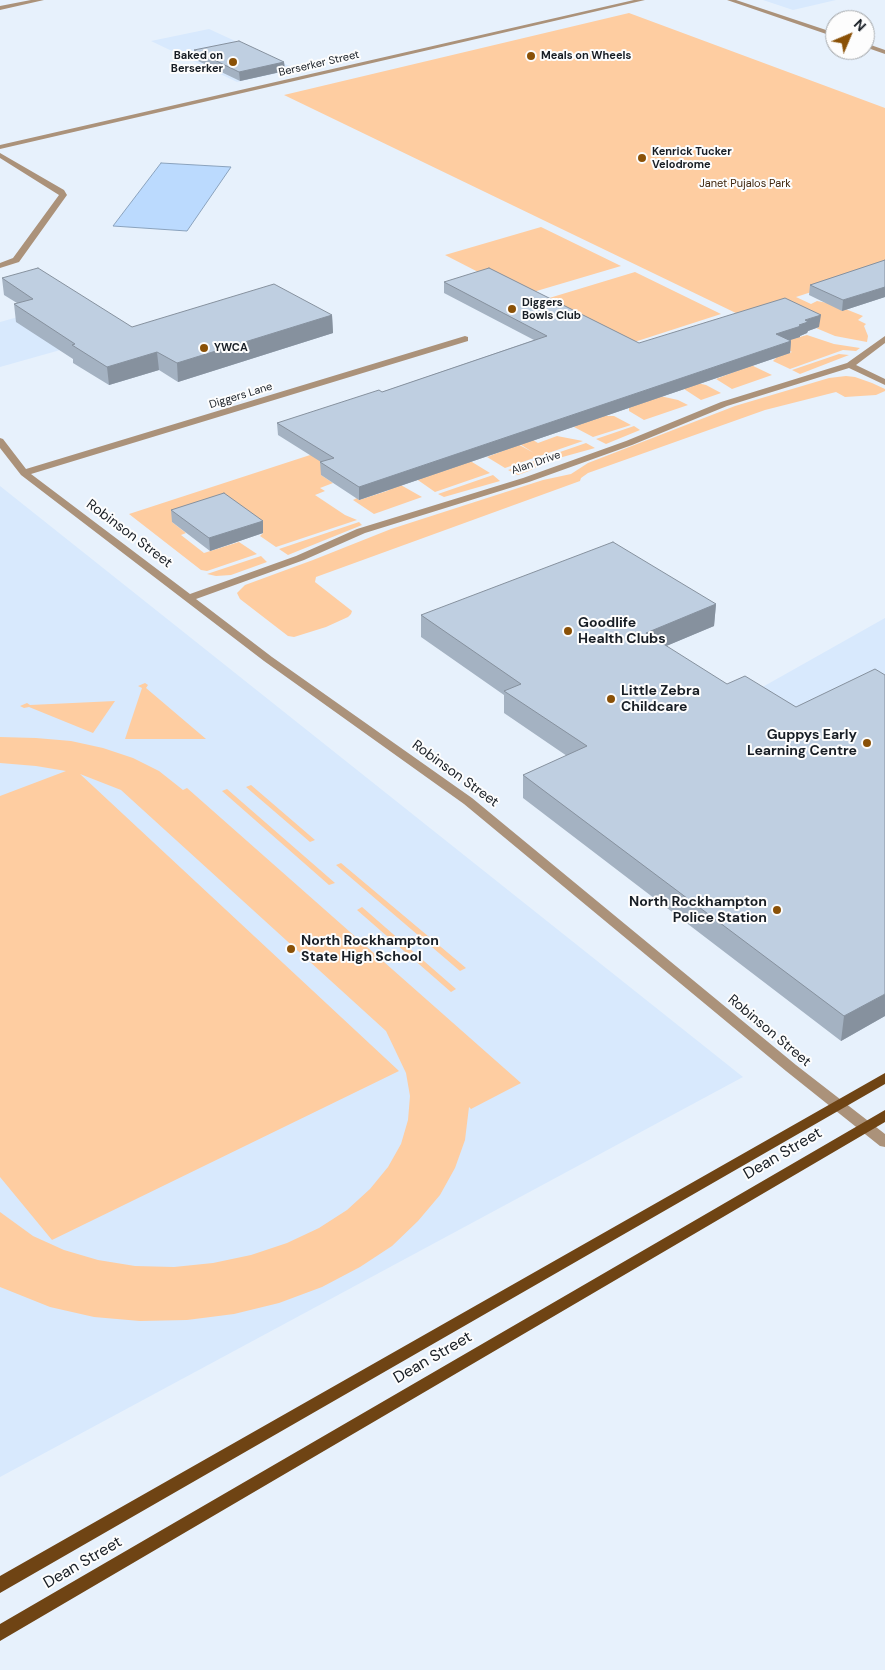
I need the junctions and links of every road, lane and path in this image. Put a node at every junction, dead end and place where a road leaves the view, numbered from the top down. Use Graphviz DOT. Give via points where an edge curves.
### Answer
graph roads {
  1 [pos="41,0"];
  2 [pos="642,0"];
  3 [pos="730,0"];
  4 [pos="0,8"];
  5 [pos="825,32"];
  6 [pos="0,148"];
  7 [pos="0,155"];
  8 [pos="0,266"];
  9 [pos="465,339"];
  10 [pos="885,339"];
  11 [pos="850,365"];
  12 [pos="885,382"];
  13 [pos="0,441"];
  14 [pos="24,474"];
  15 [pos="188,598"];
  16 [pos="885,1078"];
  17 [pos="837,1105"];
  18 [pos="885,1116"];
  19 [pos="866,1127"];
  20 [pos="885,1142"];
  21 [pos="0,1585"];
  22 [pos="0,1633"];
  1 -- 4 [label="street"];
  2 -- 6 [label="street, Berserker Street"];
  3 -- 5 [label="street"];
  7 -- 8 [label="street" via="63,195 16,260"];
  9 -- 14 [label="street, Diggers Lane"];
  10 -- 11 [label="street, Alan Drive"];
  11 -- 12 [label="street"];
  11 -- 15 [label="street, Alan Drive" via="724,404 526,480 361,531 300,558"];
  13 -- 14 [label="street, Robinson Street"];
  14 -- 15 [label="street, Robinson Street"];
  15 -- 17 [label="street, Robinson Street" via="468,801"];
  16 -- 17 [label="main road, Dean Street"];
  17 -- 19 [label="street, Robinson Street"];
  17 -- 21 [label="main road, Dean Street"];
  18 -- 19 [label="main road, Dean Street"];
  19 -- 20 [label="street, Robinson Street"];
  19 -- 22 [label="main road, Dean Street"];
}
